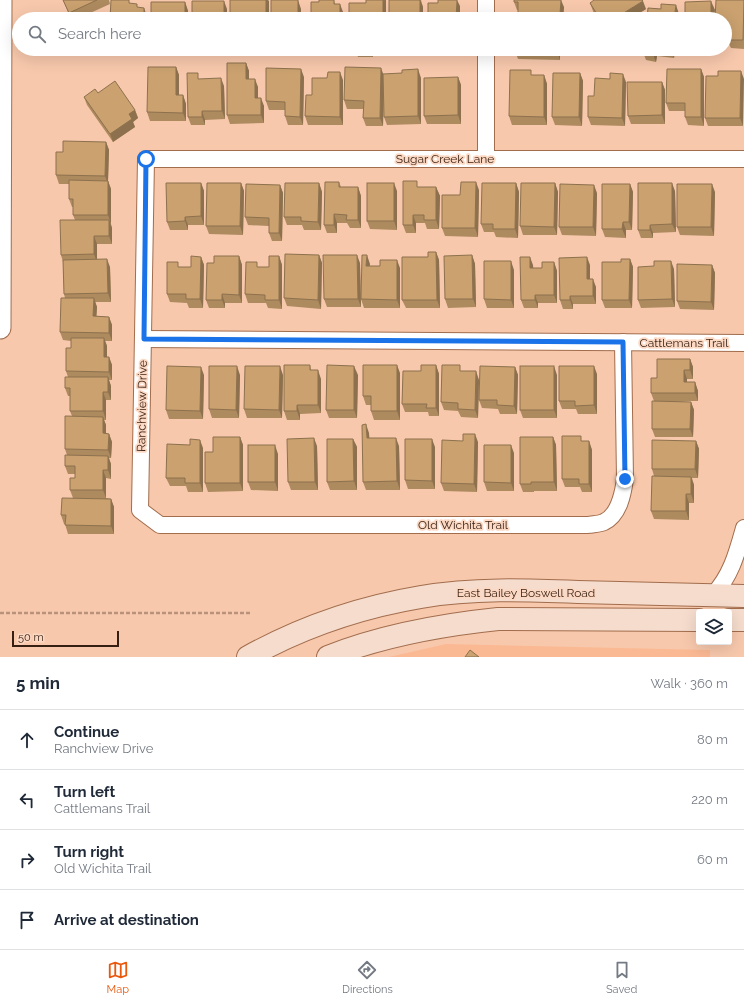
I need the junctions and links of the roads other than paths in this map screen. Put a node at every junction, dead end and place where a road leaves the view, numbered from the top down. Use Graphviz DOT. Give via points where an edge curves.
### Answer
graph roads {
  1 [pos="1,0"];
  2 [pos="486,0"];
  3 [pos="486,12"];
  4 [pos="1,55"];
  5 [pos="486,56"];
  6 [pos="146,159"];
  7 [pos="486,159"];
  8 [pos="744,159"];
  9 [pos="0,328"];
  10 [pos="144,339"];
  11 [pos="623,342"];
  12 [pos="744,343"];
  13 [pos="140,510"];
  14 [pos="744,528"];
  15 [pos="713,595"];
  16 [pos="744,596"];
  17 [pos="696,620"];
  18 [pos="732,620"];
  19 [pos="744,620"];
  20 [pos="248,657"];
  21 [pos="328,657"];
  1 -- 4 [label="street"];
  2 -- 3 [label="street"];
  4 -- 9 [label="street"];
  5 -- 7 [label="street"];
  6 -- 7 [label="street, Sugar Creek Lane"];
  6 -- 10 [label="street, Ranchview Drive"];
  7 -- 8 [label="street, Sugar Creek Lane"];
  10 -- 11 [label="street, Cattlemans Trail"];
  10 -- 13 [label="street, Ranchview Drive"];
  11 -- 12 [label="street, Cattlemans Trail"];
  11 -- 13 [label="street, Old Wichita Trail" via="625,479 622,498 613,514 604,522 588,525 160,525"];
  14 -- 15 [label="street" via="732,567 722,586"];
  15 -- 16 [label="main road, East Bailey Boswell Road"];
  15 -- 20 [label="main road, East Bailey Boswell Road" via="520,590 422,597 357,611 296,633"];
  17 -- 21 [label="main road" via="527,619 467,622 404,633"];
  18 -- 19 [label="main road"];
}
